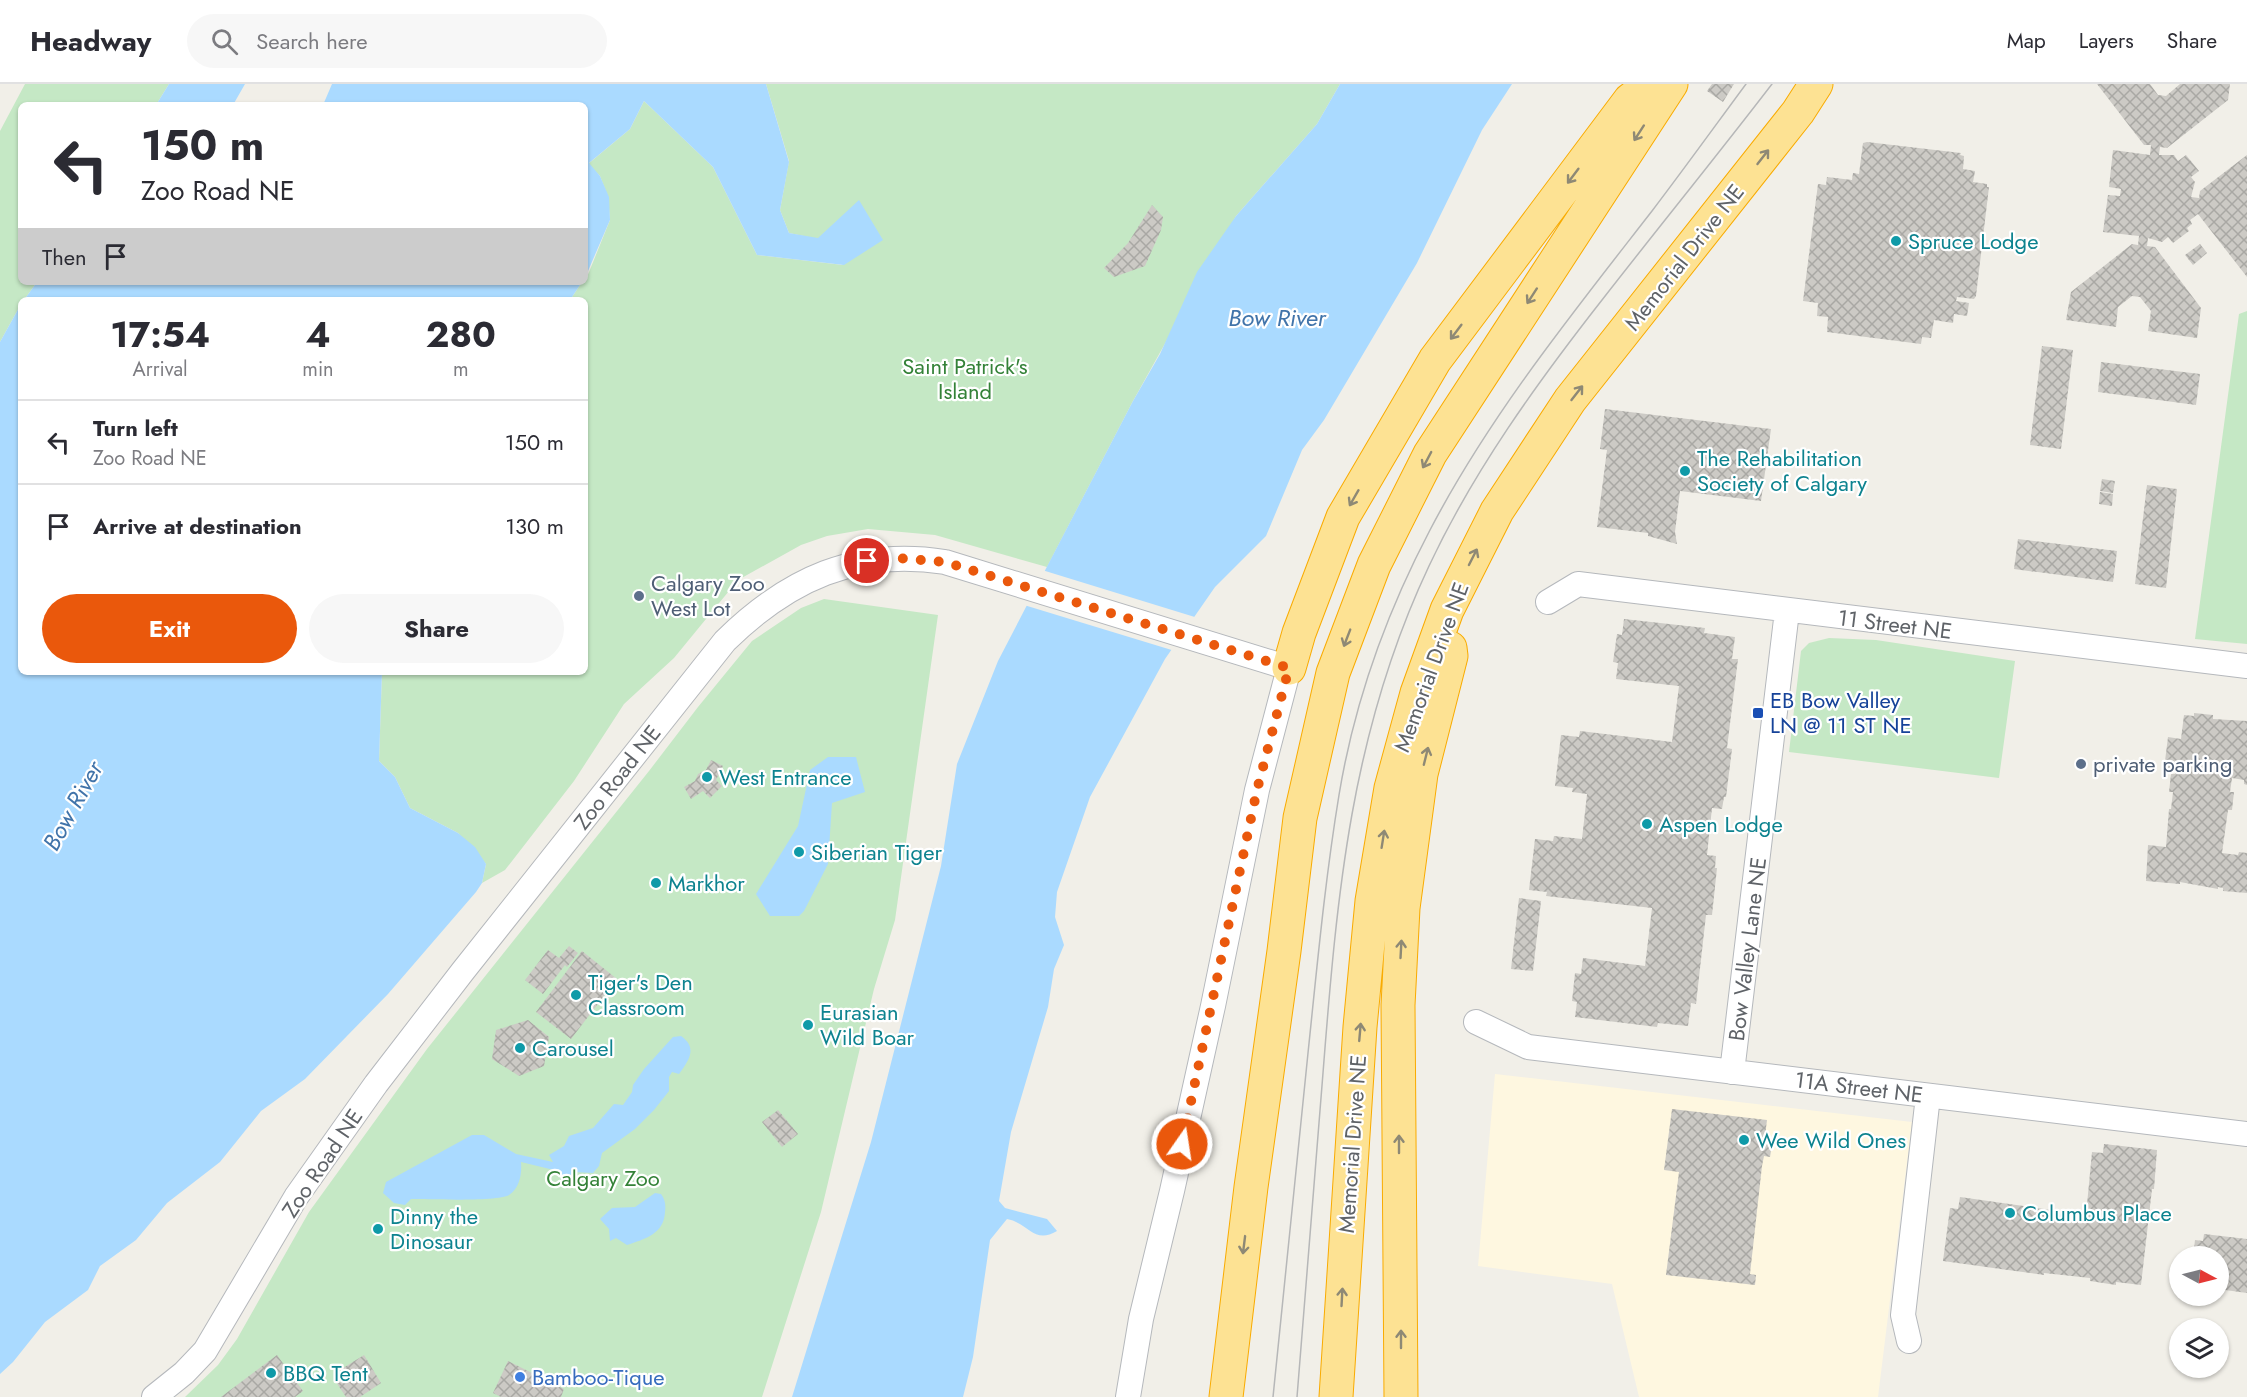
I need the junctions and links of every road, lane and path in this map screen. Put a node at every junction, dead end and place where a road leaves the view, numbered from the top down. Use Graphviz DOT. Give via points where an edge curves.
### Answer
graph roads {
  1 [pos="1651,84"];
  2 [pos="1671,84"];
  3 [pos="1816,84"];
  4 [pos="1839,84"];
  5 [pos="1798,112"];
  6 [pos="1548,602"];
  7 [pos="1448,610"];
  8 [pos="1787,611"];
  9 [pos="2247,666"];
  10 [pos="1289,668"];
  11 [pos="1476,1022"];
  12 [pos="1732,1072"];
  13 [pos="1928,1096"];
  14 [pos="2247,1134"];
  15 [pos="1910,1341"];
  16 [pos="154,1397"];
  17 [pos="1128,1397"];
  18 [pos="1226,1397"];
  19 [pos="1336,1397"];
  20 [pos="1401,1397"];
  1 -- 10 [label="highway, one-way" via="1630,100 1435,360 1343,518"];
  2 -- 18 [label="highway, one-way" via="1430,454 1374,565 1333,673 1300,818"];
  3 -- 5 [label="highway, Memorial Drive NE"];
  4 -- 5 [label="highway"];
  7 -- 5 [label="highway, Memorial Drive NE, one-way" via="1497,511 1570,400"];
  6 -- 8 [label="street, 11 Street NE" via="1578,584"];
  19 -- 7 [label="highway, Memorial Drive NE, one-way" via="1372,901 1403,740"];
  20 -- 7 [label="highway, one-way" via="1398,1005 1403,908 1422,774 1451,656"];
  8 -- 9 [label="street, 11 Street NE"];
  8 -- 12 [label="street, Bow Valley Lane NE"];
  10 -- 16 [label="street, Zoo Road NE" via="945,562 920,558 867,561 794,587 751,616 725,641 470,962 296,1197 205,1351"];
  10 -- 17 [label="street" via="1257,790 1213,1006 1141,1319"];
  11 -- 12 [label="street, 11A Street NE" via="1528,1047"];
  12 -- 13 [label="street, 11A Street NE"];
  13 -- 14 [label="street, 11A Street NE"];
  13 -- 15 [label="street" via="1903,1315"];
}
